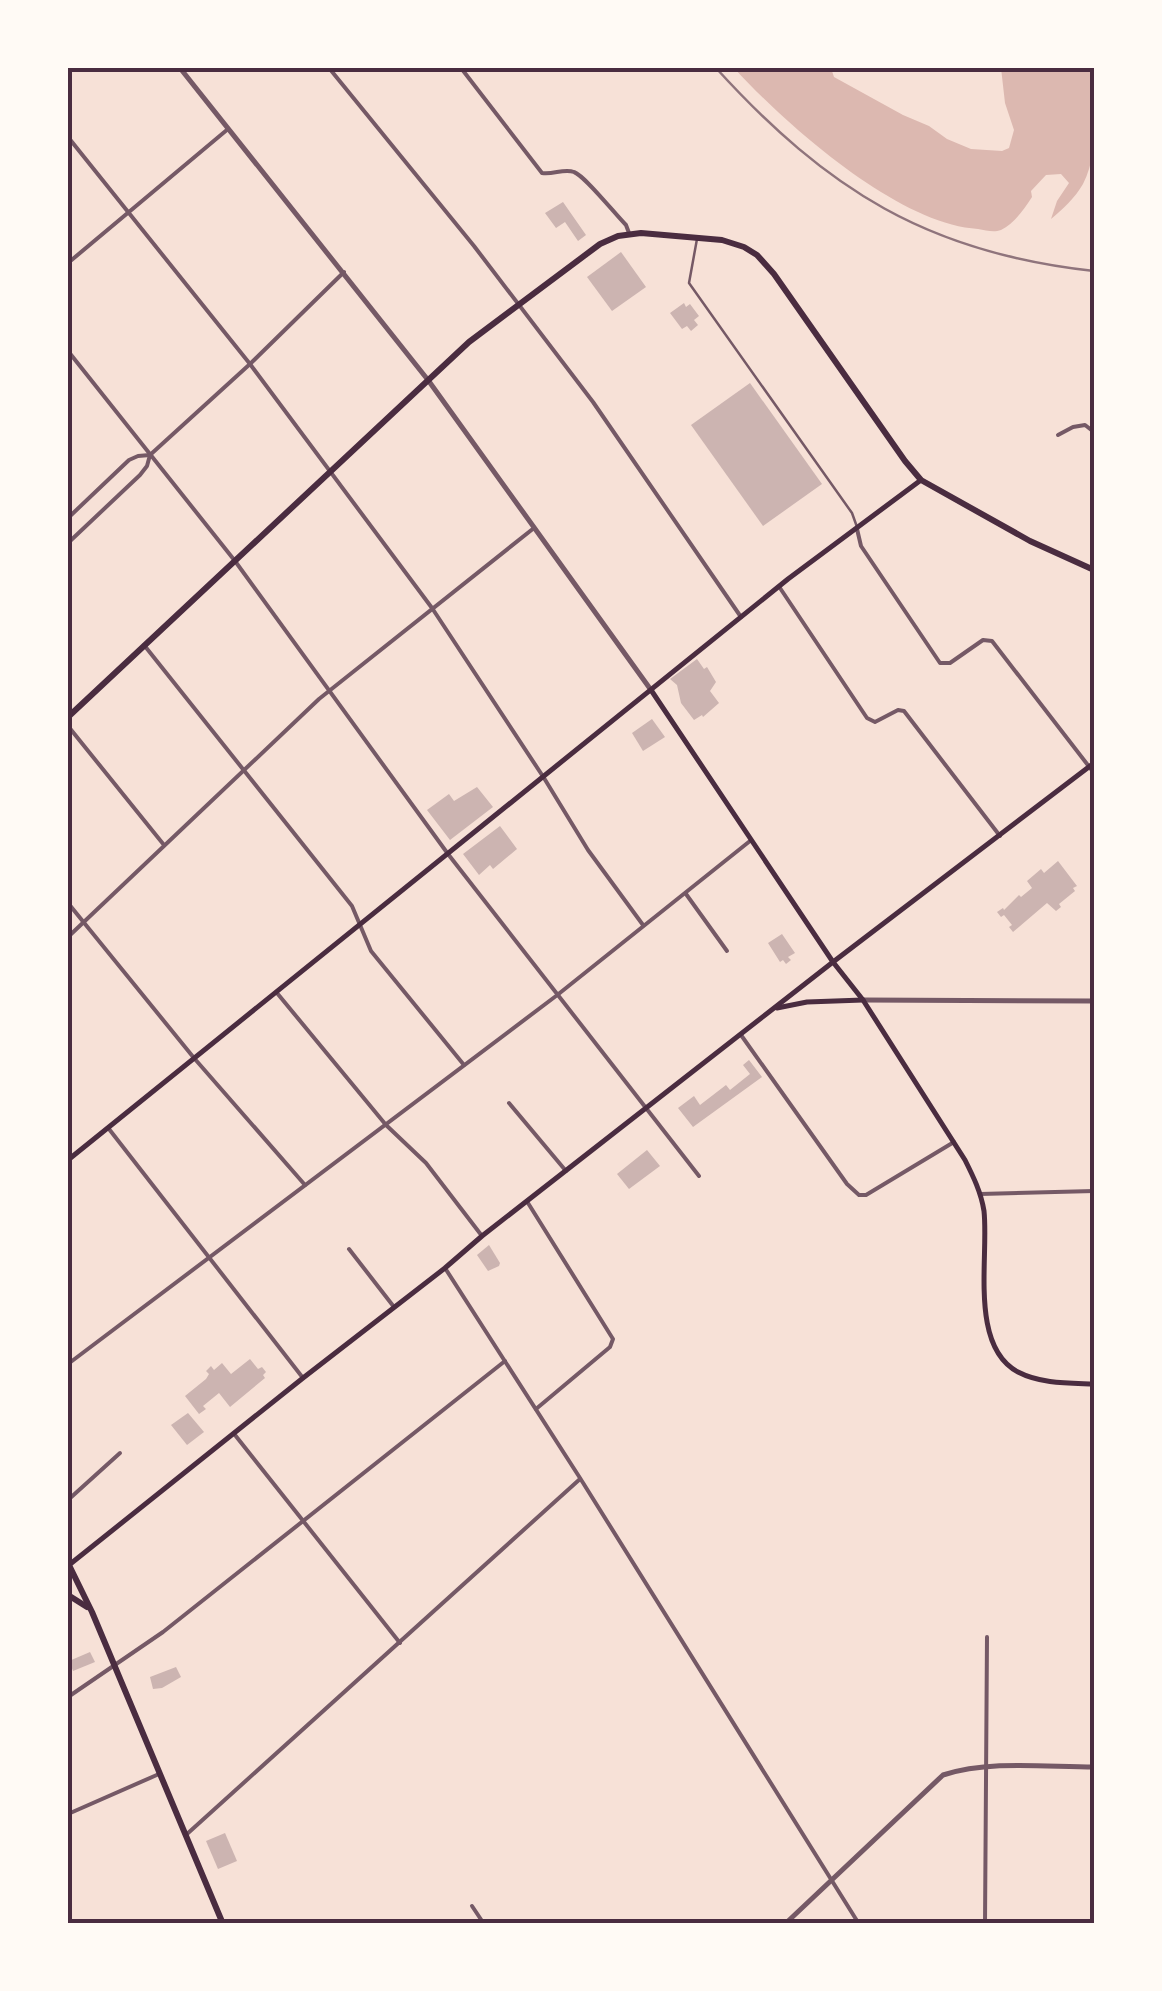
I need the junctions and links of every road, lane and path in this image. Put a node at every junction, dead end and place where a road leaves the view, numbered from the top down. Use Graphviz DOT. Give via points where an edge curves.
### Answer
graph roads {
  1 [pos="180,68"];
  2 [pos="329,68"];
  3 [pos="461,68"];
  4 [pos="228,129"];
  5 [pos="68,138"];
  6 [pos="128,213"];
  7 [pos="629,233"];
  8 [pos="697,238"];
  9 [pos="68,262"];
  10 [pos="344,272"];
  11 [pos="517,304"];
  12 [pos="68,350"];
  13 [pos="250,364"];
  14 [pos="428,380"];
  15 [pos="1094,432"];
  16 [pos="1058,435"];
  17 [pos="150,454"];
  18 [pos="331,471"];
  19 [pos="921,480"];
  20 [pos="68,518"];
  21 [pos="534,528"];
  22 [pos="857,529"];
  23 [pos="68,543"];
  24 [pos="235,561"];
  25 [pos="1094,570"];
  26 [pos="779,586"];
  27 [pos="432,608"];
  28 [pos="740,618"];
  29 [pos="143,645"];
  30 [pos="651,690"];
  31 [pos="328,692"];
  32 [pos="68,717"];
  33 [pos="68,726"];
  34 [pos="1093,767"];
  35 [pos="243,770"];
  36 [pos="544,778"];
  37 [pos="1000,836"];
  38 [pos="752,839"];
  39 [pos="164,846"];
  40 [pos="448,854"];
  41 [pos="686,893"];
  42 [pos="68,903"];
  43 [pos="84,923"];
  44 [pos="360,925"];
  45 [pos="644,925"];
  46 [pos="68,937"];
  47 [pos="727,951"];
  48 [pos="834,962"];
  49 [pos="277,993"];
  50 [pos="556,996"];
  51 [pos="863,1000"];
  52 [pos="1094,1001"];
  53 [pos="774,1009"];
  54 [pos="741,1034"];
  55 [pos="194,1058"];
  56 [pos="464,1066"];
  57 [pos="509,1103"];
  58 [pos="646,1108"];
  59 [pos="386,1125"];
  60 [pos="109,1128"];
  61 [pos="954,1142"];
  62 [pos="68,1160"];
  63 [pos="566,1171"];
  64 [pos="699,1176"];
  65 [pos="304,1186"];
  66 [pos="1094,1191"];
  67 [pos="980,1194"];
  68 [pos="527,1202"];
  69 [pos="482,1236"];
  70 [pos="348,1249"];
  71 [pos="209,1256"];
  72 [pos="445,1268"];
  73 [pos="394,1308"];
  74 [pos="505,1361"];
  75 [pos="68,1364"];
  76 [pos="303,1378"];
  77 [pos="1094,1384"];
  78 [pos="536,1408"];
  79 [pos="234,1433"];
  80 [pos="120,1454"];
  81 [pos="580,1478"];
  82 [pos="68,1500"];
  83 [pos="303,1520"];
  84 [pos="68,1565"];
  85 [pos="68,1595"];
  86 [pos="92,1612"];
  87 [pos="987,1637"];
  88 [pos="400,1643"];
  89 [pos="115,1666"];
  90 [pos="68,1697"];
  91 [pos="986,1766"];
  92 [pos="1094,1766"];
  93 [pos="160,1773"];
  94 [pos="68,1814"];
  95 [pos="187,1834"];
  96 [pos="832,1880"];
  97 [pos="472,1906"];
  98 [pos="223,1924"];
  99 [pos="484,1924"];
  100 [pos="785,1924"];
  101 [pos="858,1924"];
  102 [pos="986,1924"];
  1 -- 4 [label="street"];
  2 -- 11 [label="street"];
  3 -- 7 [label="street" via="542,173 579,174"];
  4 -- 6 [label="street"];
  4 -- 10 [label="street"];
  5 -- 6 [label="street"];
  6 -- 9 [label="street"];
  6 -- 13 [label="street"];
  7 -- 8 [label="main road"];
  7 -- 11 [label="main road" via="600,244"];
  8 -- 19 [label="main road" via="744,247 774,274"];
  8 -- 22 [label="lane" via="689,283"];
  10 -- 13 [label="street"];
  10 -- 14 [label="street"];
  11 -- 14 [label="main road"];
  11 -- 28 [label="street" via="593,402"];
  12 -- 17 [label="street"];
  13 -- 17 [label="street"];
  13 -- 18 [label="street"];
  14 -- 18 [label="main road"];
  14 -- 21 [label="street"];
  15 -- 16 [label="street" via="1085,425"];
  17 -- 20 [label="street" via="129,460"];
  17 -- 23 [label="street" via="140,475"];
  17 -- 24 [label="street"];
  18 -- 24 [label="main road"];
  18 -- 27 [label="street"];
  19 -- 22 [label="main road"];
  19 -- 25 [label="main road"];
  21 -- 27 [label="street"];
  21 -- 30 [label="street"];
  22 -- 26 [label="main road"];
  22 -- 34 [label="street" via="860,546 940,662 992,641"];
  24 -- 29 [label="main road"];
  24 -- 31 [label="street"];
  26 -- 28 [label="main road"];
  26 -- 37 [label="street" via="868,718 874,722 904,711"];
  27 -- 31 [label="street"];
  27 -- 36 [label="street"];
  28 -- 30 [label="main road"];
  29 -- 32 [label="main road"];
  29 -- 35 [label="street"];
  30 -- 36 [label="main road"];
  30 -- 38 [label="main road"];
  31 -- 35 [label="street"];
  31 -- 40 [label="street"];
  33 -- 39 [label="street"];
  34 -- 37 [label="main road"];
  35 -- 39 [label="street"];
  35 -- 44 [label="street" via="352,906"];
  36 -- 40 [label="main road"];
  36 -- 45 [label="street"];
  37 -- 48 [label="main road"];
  38 -- 41 [label="street"];
  38 -- 48 [label="main road"];
  39 -- 43 [label="street"];
  40 -- 44 [label="main road"];
  40 -- 50 [label="street"];
  41 -- 45 [label="street"];
  41 -- 47 [label="street"];
  42 -- 43 [label="street"];
  43 -- 46 [label="street"];
  43 -- 55 [label="street"];
  44 -- 49 [label="main road"];
  44 -- 56 [label="street" via="371,951"];
  45 -- 50 [label="street"];
  48 -- 51 [label="main road"];
  48 -- 53 [label="main road"];
  49 -- 55 [label="main road"];
  49 -- 59 [label="street"];
  50 -- 56 [label="street"];
  50 -- 58 [label="street"];
  51 -- 52 [label="street"];
  51 -- 53 [label="main road"];
  51 -- 61 [label="main road"];
  53 -- 54 [label="main road"];
  54 -- 58 [label="main road"];
  54 -- 61 [label="street" via="859,1195"];
  55 -- 60 [label="main road"];
  55 -- 65 [label="street"];
  56 -- 59 [label="street"];
  57 -- 63 [label="street"];
  58 -- 63 [label="main road"];
  58 -- 64 [label="street"];
  59 -- 65 [label="street"];
  59 -- 69 [label="street" via="426,1162"];
  60 -- 62 [label="main road"];
  60 -- 71 [label="street"];
  61 -- 67 [label="main road"];
  63 -- 68 [label="main road"];
  65 -- 71 [label="street"];
  66 -- 67 [label="street"];
  67 -- 77 [label="main road" via="992,1346 1022,1374"];
  68 -- 69 [label="main road"];
  68 -- 78 [label="street" via="612,1340"];
  69 -- 72 [label="main road"];
  70 -- 73 [label="street"];
  71 -- 75 [label="street"];
  71 -- 76 [label="street"];
  72 -- 73 [label="main road"];
  72 -- 74 [label="street"];
  73 -- 76 [label="main road"];
  74 -- 78 [label="street"];
  74 -- 83 [label="street"];
  76 -- 79 [label="main road"];
  78 -- 81 [label="street"];
  79 -- 83 [label="street"];
  79 -- 84 [label="main road"];
  80 -- 82 [label="street"];
  81 -- 88 [label="street"];
  81 -- 96 [label="street"];
  83 -- 88 [label="street"];
  83 -- 89 [label="street"];
  84 -- 86 [label="main road"];
  85 -- 86 [label="main road"];
  86 -- 89 [label="main road"];
  87 -- 91 [label="street"];
  88 -- 95 [label="street"];
  89 -- 90 [label="street"];
  89 -- 93 [label="main road"];
  91 -- 92 [label="street"];
  91 -- 96 [label="street" via="943,1775"];
  91 -- 102 [label="street"];
  93 -- 94 [label="street"];
  93 -- 95 [label="main road"];
  95 -- 98 [label="main road"];
  96 -- 100 [label="street"];
  96 -- 101 [label="street"];
  97 -- 99 [label="street"];
}
